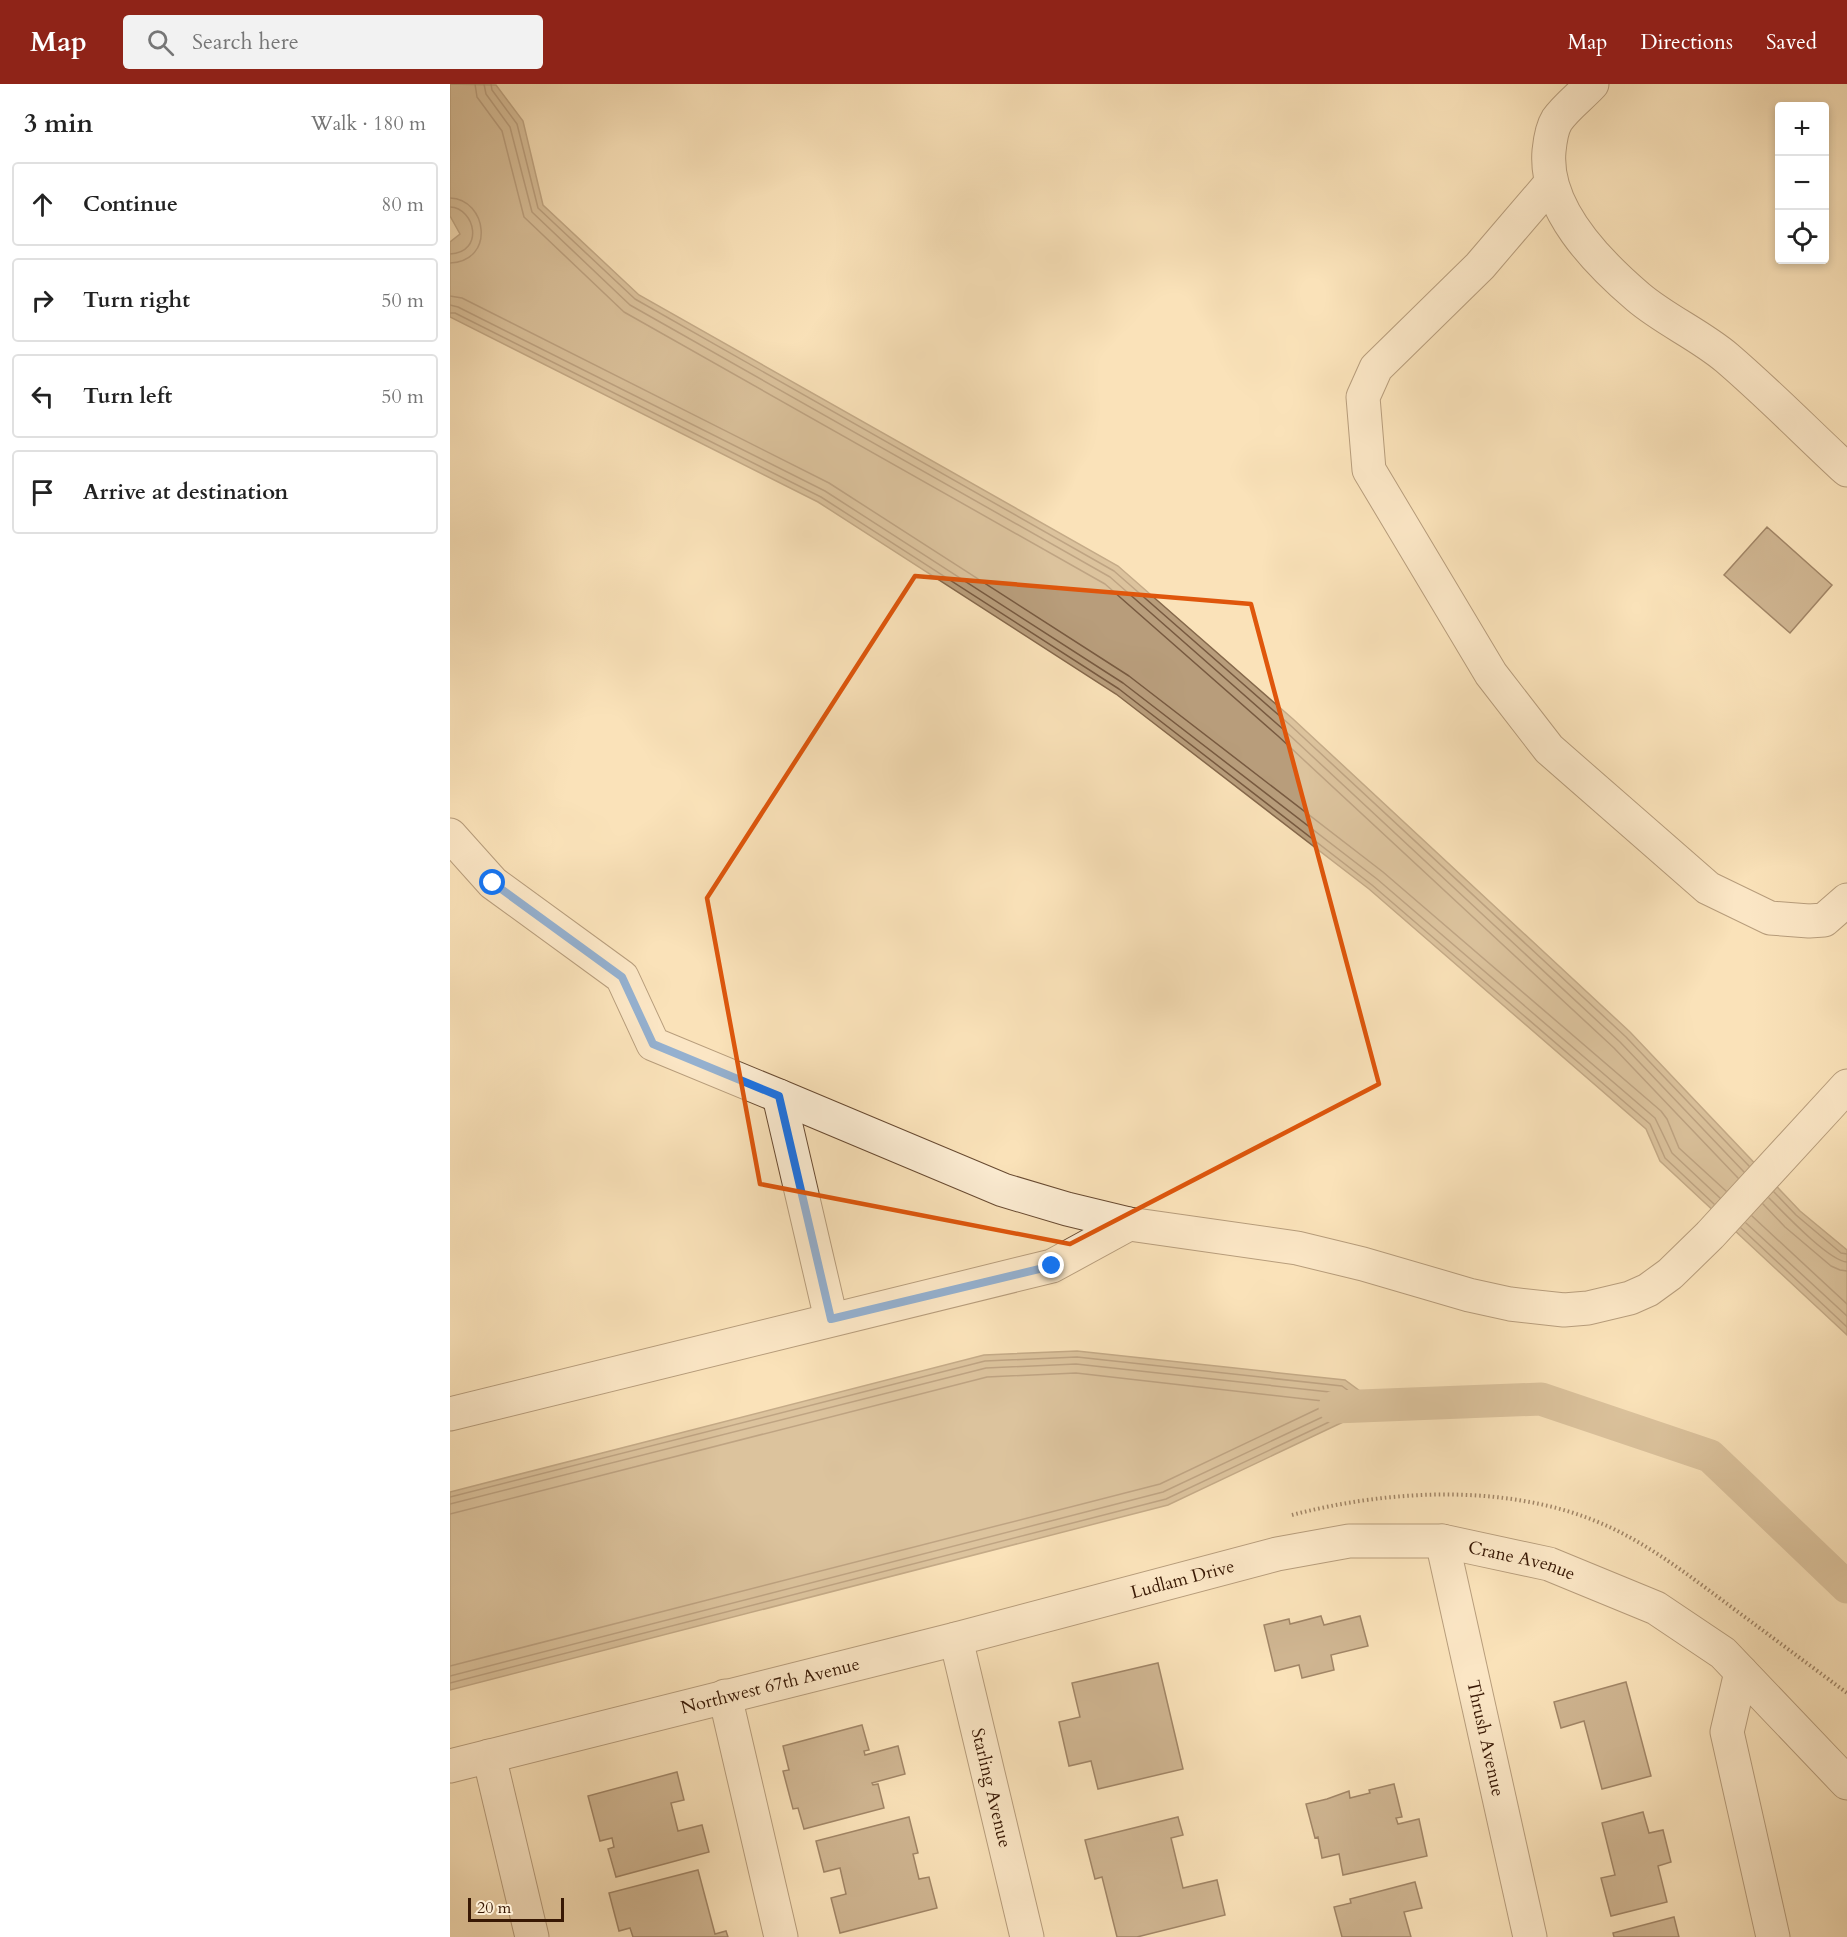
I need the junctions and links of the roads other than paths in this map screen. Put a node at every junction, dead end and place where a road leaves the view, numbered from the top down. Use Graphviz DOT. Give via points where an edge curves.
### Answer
graph roads {
  1 [pos="1592,84"];
  2 [pos="1551,183"];
  3 [pos="1847,470"];
  4 [pos="450,835"];
  5 [pos="1847,900"];
  6 [pos="1847,1086"];
  7 [pos="779,1096"];
  8 [pos="1129,1224"];
  9 [pos="831,1319"];
  10 [pos="450,1414"];
  11 [pos="1442,1541"];
  12 [pos="1277,1554"];
  13 [pos="1089,1603"];
  14 [pos="956,1639"];
  15 [pos="1741,1672"];
  16 [pos="725,1696"];
  17 [pos="489,1756"];
  18 [pos="450,1766"];
  19 [pos="1847,1783"];
  20 [pos="532,1937"];
  21 [pos="781,1937"];
  22 [pos="1027,1937"];
  23 [pos="1530,1937"];
  24 [pos="1773,1937"];
  1 -- 2 [label="street" via="1556,121 1548,163"];
  2 -- 3 [label="street" via="1570,223 1638,298 1726,357"];
  2 -- 5 [label="street" via="1480,266 1376,368 1363,397 1369,470 1491,674 1549,749 1708,888 1770,918 1824,920"];
  4 -- 7 [label="street" via="493,883 622,977 653,1044"];
  6 -- 8 [label="street" via="1670,1274 1648,1290 1588,1308 1564,1310 1510,1304 1297,1248"];
  7 -- 8 [label="street" via="1003,1190"];
  7 -- 9 [label="street"];
  8 -- 9 [label="street" via="1052,1266"];
  9 -- 10 [label="street"];
  11 -- 12 [label="street, Crane Avenue" via="1349,1541"];
  11 -- 15 [label="street, Crane Avenue" via="1549,1564 1656,1608 1723,1653"];
  11 -- 23 [label="street, Thrush Avenue"];
  12 -- 13 [label="street, Ludlam Drive"];
  13 -- 14 [label="street, Northwest 67th Avenue"];
  14 -- 16 [label="street, Northwest 67th Avenue"];
  14 -- 22 [label="street, Starling Avenue"];
  15 -- 19 [label="street, Crane Avenue"];
  15 -- 24 [label="street" via="1727,1732"];
  16 -- 17 [label="street, Northwest 67th Avenue"];
  16 -- 21 [label="street"];
  17 -- 18 [label="street, Northwest 67th Avenue"];
  17 -- 20 [label="street"];
}
